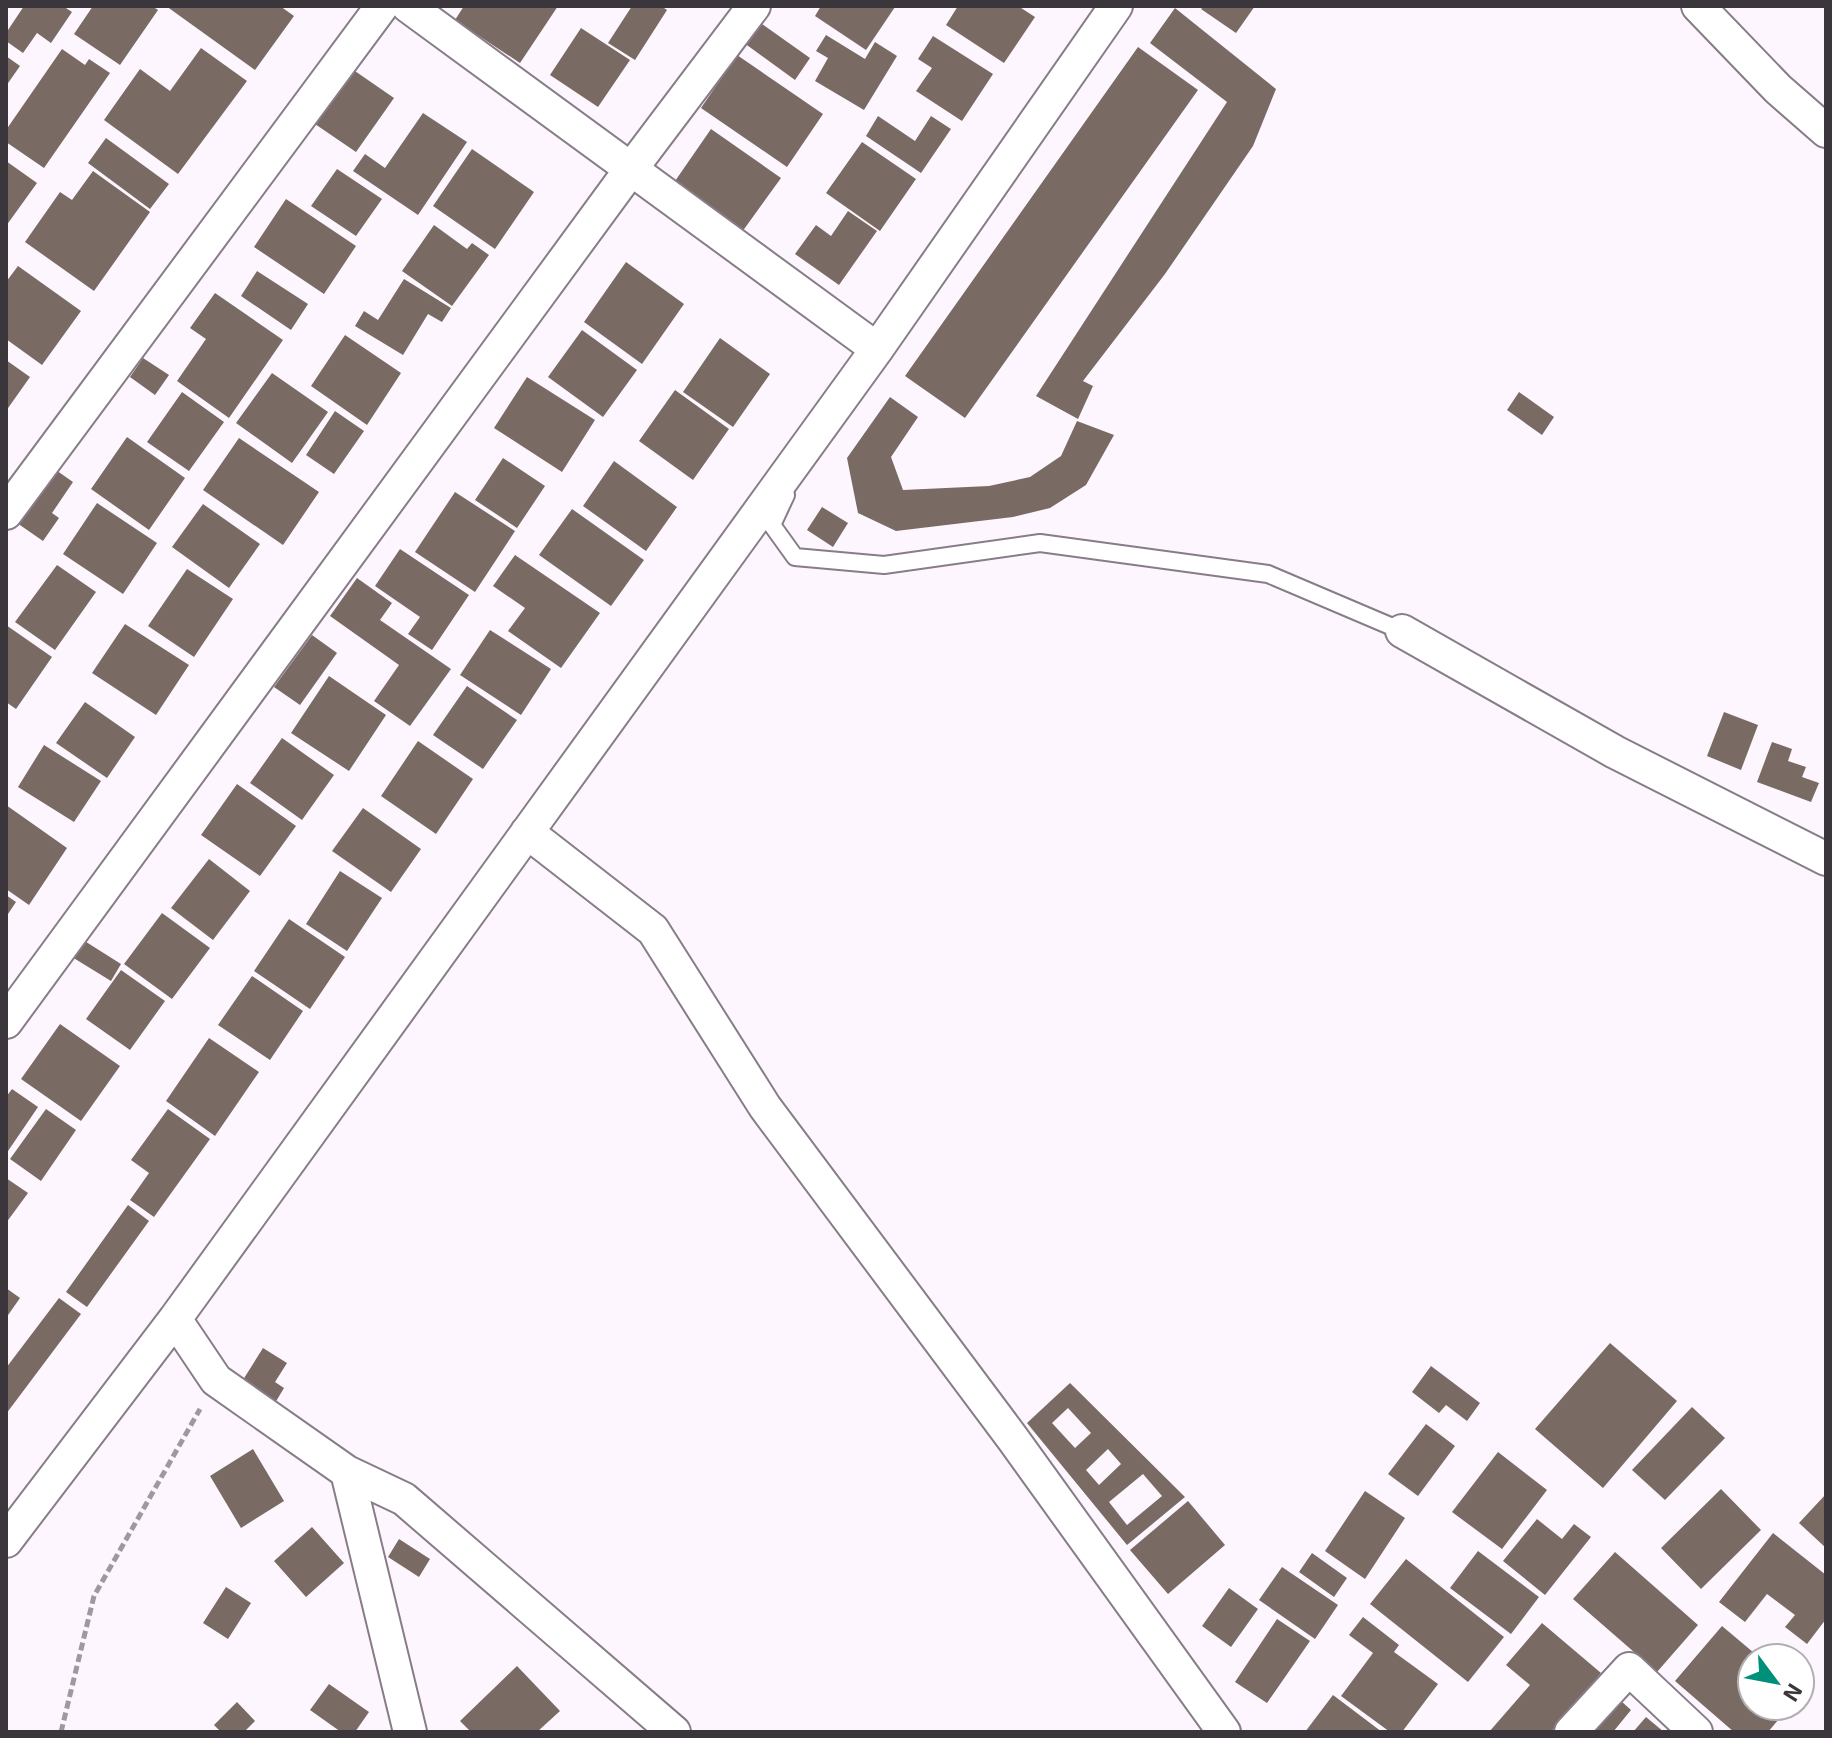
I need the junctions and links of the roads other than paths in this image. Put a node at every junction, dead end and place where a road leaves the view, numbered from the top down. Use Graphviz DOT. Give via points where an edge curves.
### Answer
graph roads {
  1 [pos="382,6"];
  2 [pos="408,6"];
  3 [pos="754,6"];
  4 [pos="1116,6"];
  5 [pos="1698,6"];
  6 [pos="1826,131"];
  7 [pos="631,169"];
  8 [pos="877,349"];
  9 [pos="814,436"];
  10 [pos="6,513"];
  11 [pos="1402,631"];
  12 [pos="527,832"];
  13 [pos="1826,859"];
  14 [pos="6,1022"];
  15 [pos="175,1319"];
  16 [pos="347,1472"];
  17 [pos="6,1541"];
  18 [pos="410,1732"];
  19 [pos="674,1732"];
  20 [pos="1224,1732"];
  21 [pos="1571,1732"];
  22 [pos="1696,1732"];
  1 -- 10 [label="street"];
  2 -- 7 [label="street"];
  3 -- 7 [label="street"];
  4 -- 8 [label="street"];
  5 -- 6 [label="street"];
  7 -- 8 [label="street"];
  7 -- 14 [label="street"];
  8 -- 9 [label="street"];
  9 -- 11 [label="lane" via="772,525 795,557 884,565 1040,543 1268,574"];
  9 -- 12 [label="street"];
  11 -- 13 [label="street" via="1615,752"];
  12 -- 15 [label="street"];
  12 -- 20 [label="street" via="653,930 765,1107"];
  15 -- 16 [label="street" via="216,1380"];
  15 -- 17 [label="street"];
  16 -- 18 [label="street"];
  16 -- 19 [label="street" via="404,1499"];
  21 -- 22 [label="street" via="1629,1669"];
}
